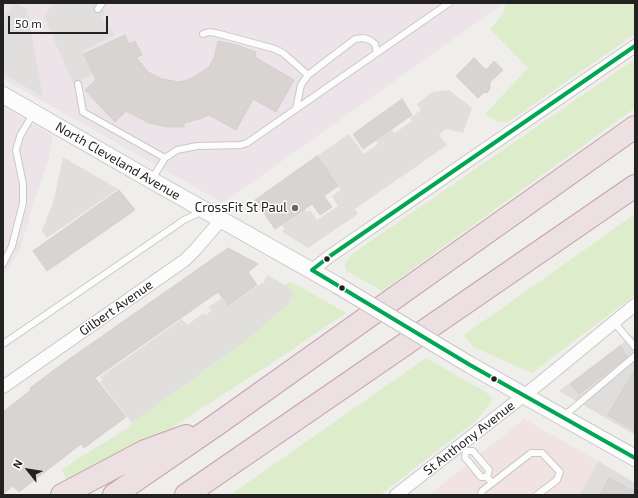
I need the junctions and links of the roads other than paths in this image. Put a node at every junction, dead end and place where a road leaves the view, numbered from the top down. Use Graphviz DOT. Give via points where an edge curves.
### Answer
graph roads {
  1 [pos="102,3"];
  2 [pos="449,3"];
  3 [pos="98,9"];
  4 [pos="203,34"];
  5 [pos="635,46"];
  6 [pos="377,53"];
  7 [pos="308,74"];
  8 [pos="78,84"];
  9 [pos="3,95"];
  10 [pos="296,109"];
  11 [pos="34,113"];
  12 [pos="635,127"];
  13 [pos="165,158"];
  14 [pos="151,180"];
  15 [pos="635,186"];
  16 [pos="204,210"];
  17 [pos="221,220"];
  18 [pos="3,264"];
  19 [pos="312,270"];
  20 [pos="635,305"];
  21 [pos="613,321"];
  22 [pos="3,344"];
  23 [pos="635,347"];
  24 [pos="635,356"];
  25 [pos="3,387"];
  26 [pos="524,395"];
  27 [pos="562,417"];
  28 [pos="216,425"];
  29 [pos="463,448"];
  30 [pos="635,458"];
  31 [pos="487,477"];
  32 [pos="492,483"];
  33 [pos="189,494"];
  34 [pos="62,495"];
  35 [pos="114,495"];
  36 [pos="396,495"];
  37 [pos="481,495"];
  38 [pos="537,495"];
  1 -- 3 [label="lane"];
  2 -- 6 [label="lane"];
  4 -- 7 [label="lane" via="216,33 274,48"];
  5 -- 19 [label="street"];
  6 -- 7 [label="lane" via="375,44 370,40 355,39"];
  6 -- 10 [label="lane"];
  7 -- 10 [label="lane" via="301,85"];
  8 -- 13 [label="lane" via="83,112"];
  9 -- 11 [label="street, North Cleveland Avenue"];
  10 -- 13 [label="lane" via="247,143 197,146 177,150"];
  11 -- 14 [label="street, North Cleveland Avenue"];
  11 -- 18 [label="lane" via="20,136 16,150 23,184 23,203 12,246"];
  12 -- 28 [label="highway"];
  13 -- 14 [label="lane"];
  14 -- 16 [label="street, North Cleveland Avenue"];
  15 -- 33 [label="highway"];
  16 -- 17 [label="street, North Cleveland Avenue"];
  16 -- 22 [label="lane" via="184,220"];
  17 -- 19 [label="street, North Cleveland Avenue"];
  17 -- 25 [label="street, Gilbert Avenue" via="184,260"];
  19 -- 26 [label="street, North Cleveland Avenue, bridge"];
  20 -- 21 [label="street, St Anthony Avenue"];
  21 -- 23 [label="lane"];
  21 -- 26 [label="street, St Anthony Avenue"];
  24 -- 27 [label="lane"];
  26 -- 27 [label="street, North Cleveland Avenue"];
  26 -- 29 [label="street, St Anthony Avenue"];
  27 -- 30 [label="street, North Cleveland Avenue"];
  28 -- 34 [label="highway" via="145,451"];
  28 -- 35 [label="highway"];
  29 -- 31 [label="lane" via="465,458 481,477"];
  29 -- 31 [label="lane" via="473,451 489,470"];
  29 -- 36 [label="street, St Anthony Avenue"];
  31 -- 32 [label="lane"];
  32 -- 37 [label="lane"];
  32 -- 38 [label="lane" via="531,453 542,453 560,472 557,480"];
}
